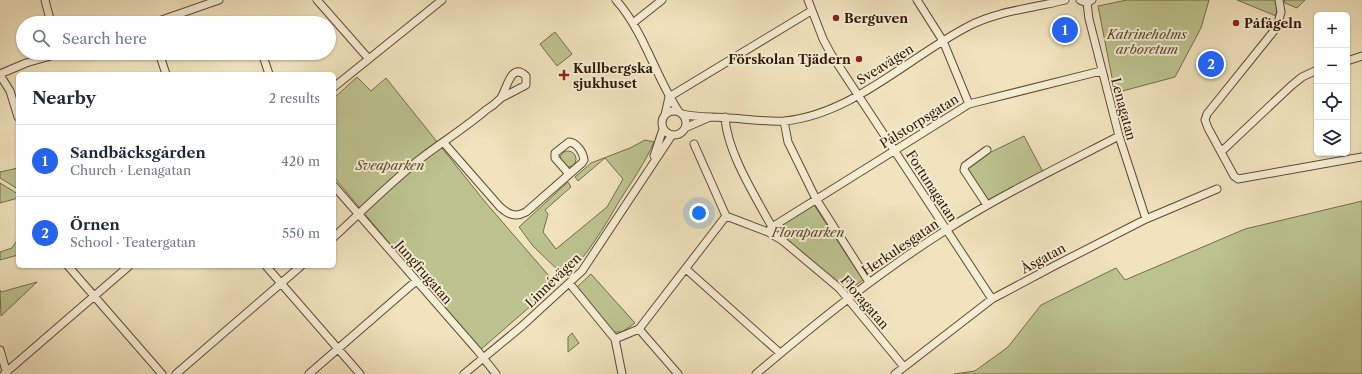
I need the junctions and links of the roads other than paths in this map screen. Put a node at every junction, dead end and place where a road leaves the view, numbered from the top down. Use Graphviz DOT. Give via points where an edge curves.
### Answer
graph roads {
  1 [pos="45,0"];
  2 [pos="220,0"];
  3 [pos="317,0"];
  4 [pos="442,0"];
  5 [pos="616,0"];
  6 [pos="662,0"];
  7 [pos="808,0"];
  8 [pos="917,0"];
  9 [pos="1065,0"];
  10 [pos="1080,0"];
  11 [pos="1279,0"];
  12 [pos="1090,1"];
  13 [pos="811,11"];
  14 [pos="49,16"];
  15 [pos="173,16"];
  16 [pos="331,16"];
  17 [pos="336,22"];
  18 [pos="633,23"];
  19 [pos="943,41"];
  20 [pos="1362,56"];
  21 [pos="368,58"];
  22 [pos="36,60"];
  23 [pos="161,60"];
  24 [pos="264,60"];
  25 [pos="1350,60"];
  26 [pos="1101,71"];
  27 [pos="1314,71"];
  28 [pos="165,72"];
  29 [pos="268,72"];
  30 [pos="0,75"];
  31 [pos="336,85"];
  32 [pos="857,95"];
  33 [pos="669,97"];
  34 [pos="501,98"];
  35 [pos="969,104"];
  36 [pos="16,110"];
  37 [pos="680,113"];
  38 [pos="665,115"];
  39 [pos="712,116"];
  40 [pos="725,117"];
  41 [pos="784,121"];
  42 [pos="685,128"];
  43 [pos="663,129"];
  44 [pos="672,135"];
  45 [pos="1119,136"];
  46 [pos="444,143"];
  47 [pos="694,144"];
  48 [pos="987,150"];
  49 [pos="894,151"];
  50 [pos="1221,152"];
  51 [pos="1362,157"];
  52 [pos="651,166"];
  53 [pos="569,174"];
  54 [pos="336,188"];
  55 [pos="1217,189"];
  56 [pos="816,199"];
  57 [pos="987,205"];
  58 [pos="359,214"];
  59 [pos="726,216"];
  60 [pos="1146,220"];
  61 [pos="770,229"];
  62 [pos="946,230"];
  63 [pos="336,234"];
  64 [pos="70,268"];
  65 [pos="127,268"];
  66 [pos="268,268"];
  67 [pos="299,268"];
  68 [pos="686,269"];
  69 [pos="416,281"];
  70 [pos="869,282"];
  71 [pos="281,283"];
  72 [pos="570,284"];
  73 [pos="94,296"];
  74 [pos="847,298"];
  75 [pos="992,299"];
  76 [pos="638,329"];
  77 [pos="615,339"];
  78 [pos="338,349"];
  79 [pos="0,350"];
  80 [pos="780,353"];
  81 [pos="483,359"];
  82 [pos="904,367"];
  83 [pos="5,373"];
  84 [pos="162,374"];
  85 [pos="176,374"];
  86 [pos="309,374"];
  87 [pos="360,374"];
  88 [pos="464,374"];
  89 [pos="496,374"];
  90 [pos="622,374"];
  91 [pos="678,374"];
  92 [pos="756,374"];
  93 [pos="895,374"];
  1 -- 14 [label="street"];
  2 -- 15 [label="street"];
  3 -- 16 [label="street"];
  4 -- 21 [label="street"];
  5 -- 18 [label="street"];
  6 -- 18 [label="street"];
  7 -- 13 [label="street, Fortunagatan"];
  8 -- 19 [label="street"];
  9 -- 19 [label="street, Sveavägen" via="979,21"];
  10 -- 12 [label="street"];
  11 -- 50 [label="street" via="1281,12 1277,27 1207,114 1205,120"];
  12 -- 26 [label="street, Lenagatan" via="1089,19"];
  13 -- 32 [label="street, Fortunagatan" via="831,54"];
  13 -- 33 [label="street"];
  17 -- 21 [label="street"];
  18 -- 33 [label="street" via="648,49"];
  19 -- 32 [label="street, Sveavägen"];
  19 -- 35 [label="street"];
  20 -- 25 [label="street"];
  21 -- 31 [label="street"];
  22 -- 30 [label="street"];
  23 -- 28 [label="street"];
  24 -- 29 [label="street"];
  26 -- 35 [label="street, Pålstorpsgatan"];
  26 -- 45 [label="street, Lenagatan"];
  27 -- 50 [label="street" via="1291,86"];
  30 -- 36 [label="street" via="10,91"];
  32 -- 41 [label="street, Sveavägen" via="834,108"];
  32 -- 49 [label="street, Fortunagatan"];
  33 -- 37 [label="street"];
  33 -- 38 [label="street"];
  34 -- 46 [label="street"];
  35 -- 49 [label="street, Pålstorpsgatan"];
  37 -- 38 [label="street" via="672,111"];
  37 -- 39 [label="street, Sveavägen"];
  37 -- 42 [label="street" via="686,121"];
  38 -- 43 [label="street"];
  39 -- 40 [label="street, Sveavägen"];
  39 -- 42 [label="street, Sveavägen"];
  40 -- 41 [label="street, Sveavägen"];
  40 -- 61 [label="street" via="726,131 732,149"];
  41 -- 56 [label="street" via="788,142"];
  42 -- 44 [label="street" via="679,134"];
  43 -- 44 [label="street"];
  43 -- 52 [label="street, Linnévägen"];
  44 -- 52 [label="street, Linnévägen"];
  45 -- 57 [label="street, Herkulesgatan"];
  45 -- 60 [label="street, Lenagatan"];
  46 -- 53 [label="street" via="510,215 516,216 526,212"];
  46 -- 58 [label="street" via="419,160"];
  47 -- 59 [label="street"];
  48 -- 57 [label="street" via="965,166 964,170"];
  49 -- 56 [label="street, Pålstorpsgatan"];
  49 -- 62 [label="street, Fortunagatan"];
  50 -- 51 [label="street" via="1234,176 1242,179"];
  52 -- 72 [label="street, Linnévägen" via="590,261"];
  53 -- 53 [label="street" via="584,160 584,156 576,145 568,142 555,153 555,158"];
  54 -- 58 [label="street, Jungfrugatan"];
  55 -- 60 [label="street, Åsgatan"];
  56 -- 61 [label="street, Pålstorpsgatan"];
  56 -- 70 [label="street"];
  57 -- 62 [label="street, Herkulesgatan"];
  58 -- 63 [label="street"];
  58 -- 69 [label="street, Jungfrugatan"];
  59 -- 61 [label="street, Floragatan"];
  59 -- 68 [label="street"];
  60 -- 75 [label="street, Åsgatan"];
  61 -- 74 [label="street, Floragatan" via="839,288"];
  62 -- 70 [label="street, Herkulesgatan"];
  62 -- 75 [label="street, Fortunagatan"];
  64 -- 73 [label="street"];
  65 -- 73 [label="street"];
  66 -- 71 [label="street"];
  67 -- 71 [label="street"];
  68 -- 76 [label="street"];
  68 -- 80 [label="street"];
  69 -- 78 [label="street"];
  69 -- 81 [label="street, Jungfrugatan"];
  70 -- 74 [label="street, Herkulesgatan"];
  71 -- 78 [label="street"];
  71 -- 85 [label="street"];
  72 -- 77 [label="street"];
  72 -- 81 [label="street, Linnévägen"];
  73 -- 83 [label="street"];
  73 -- 84 [label="street"];
  74 -- 80 [label="street, Herkulesgatan"];
  74 -- 82 [label="street, Floragatan"];
  75 -- 82 [label="street, Åsgatan"];
  76 -- 77 [label="street"];
  76 -- 91 [label="street"];
  77 -- 90 [label="street"];
  78 -- 86 [label="street"];
  78 -- 87 [label="street"];
  79 -- 83 [label="street"];
  80 -- 92 [label="street, Herkulesgatan"];
  81 -- 88 [label="street, Linnévägen"];
  81 -- 89 [label="street, Jungfrugatan"];
  82 -- 93 [label="street, Åsgatan"];
}
